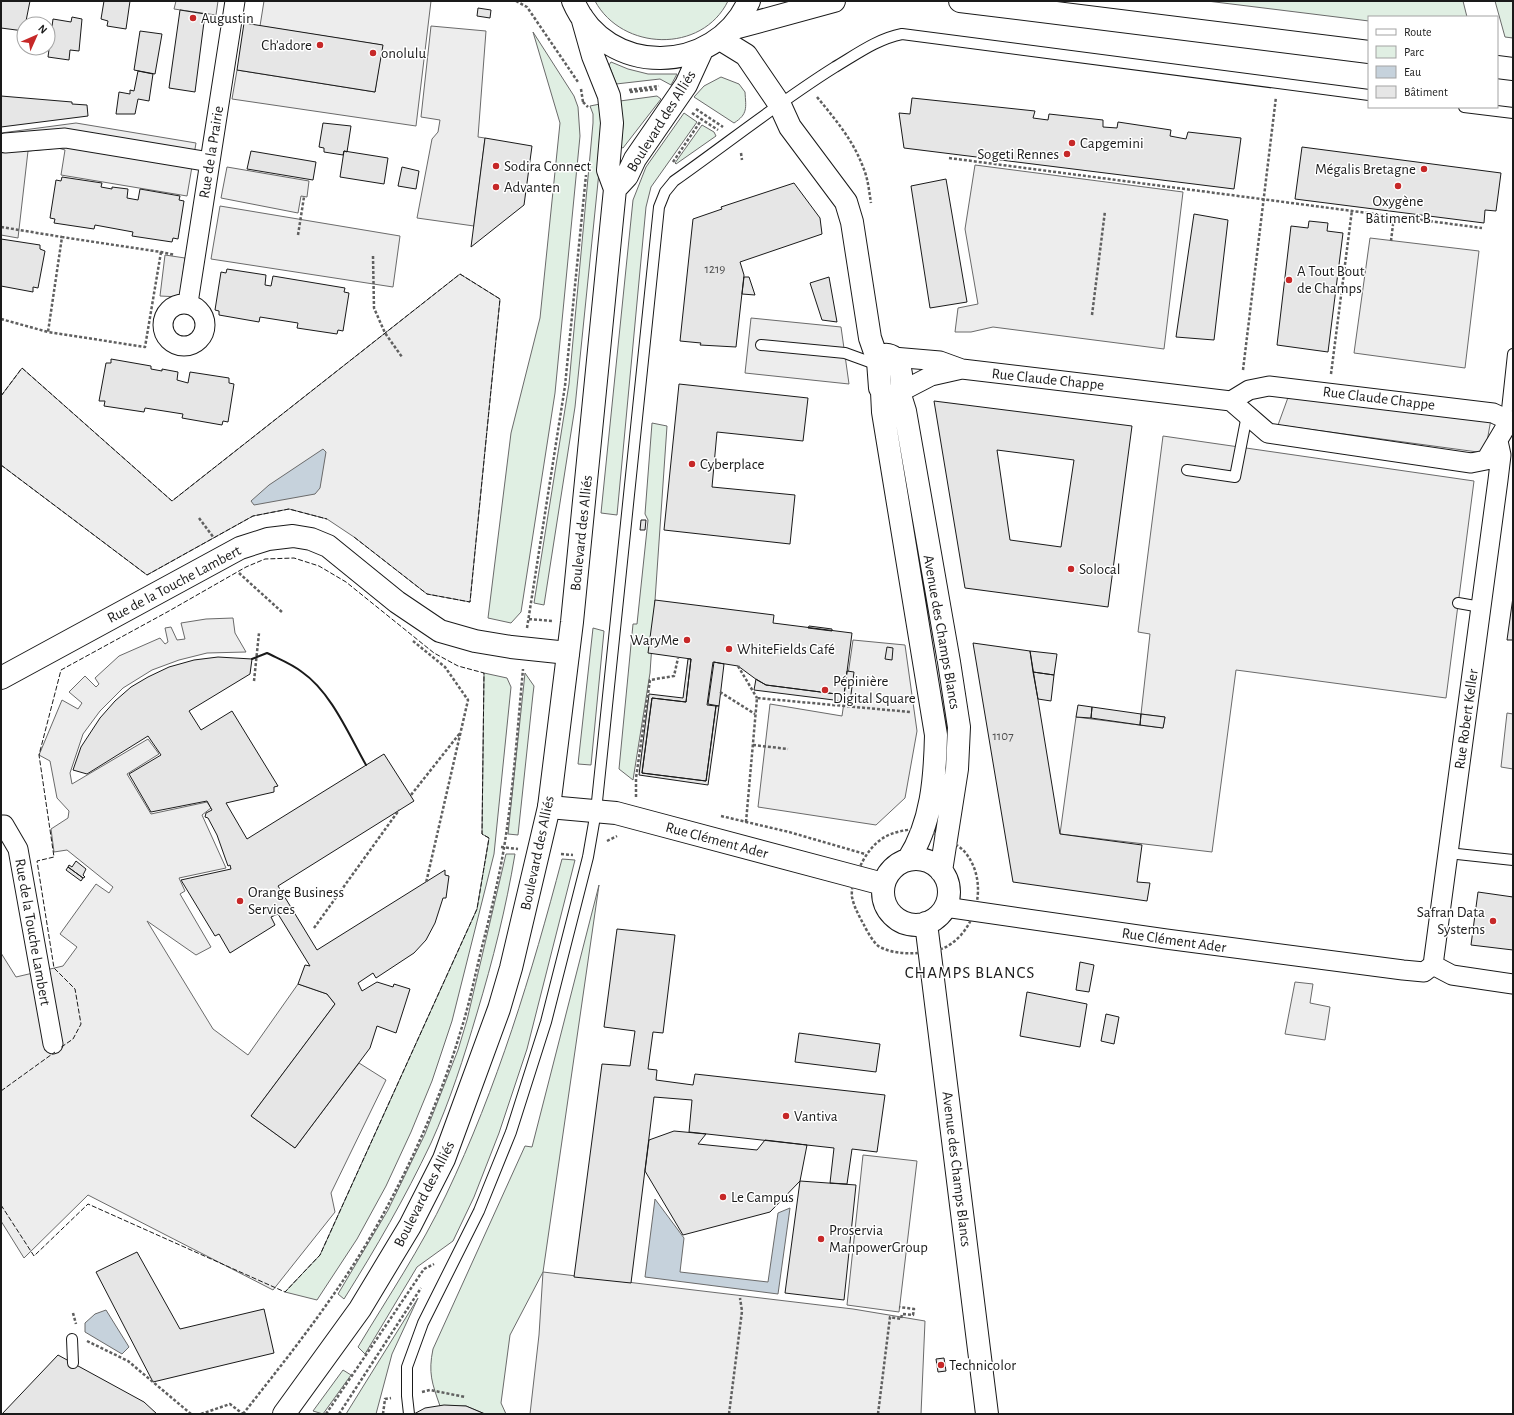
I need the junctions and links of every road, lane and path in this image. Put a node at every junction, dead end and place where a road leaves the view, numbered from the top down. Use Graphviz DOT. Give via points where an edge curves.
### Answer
graph roads {
  1 [pos="235,1"];
  2 [pos="516,1"];
  3 [pos="749,1"];
  4 [pos="834,1"];
  5 [pos="960,1"];
  6 [pos="578,9"];
  7 [pos="726,34"];
  8 [pos="702,50"];
  9 [pos="1368,52"];
  10 [pos="1498,67"];
  11 [pos="1513,69"];
  12 [pos="1280,84"];
  13 [pos="662,88"];
  14 [pos="624,90"];
  15 [pos="627,93"];
  16 [pos="662,93"];
  17 [pos="1368,95"];
  18 [pos="780,105"];
  19 [pos="695,108"];
  20 [pos="1472,108"];
  21 [pos="686,109"];
  22 [pos="591,111"];
  23 [pos="1513,113"];
  24 [pos="702,119"];
  25 [pos="725,130"];
  26 [pos="721,131"];
  27 [pos="5,143"];
  28 [pos="741,153"];
  29 [pos="950,158"];
  30 [pos="742,160"];
  31 [pos="210,162"];
  32 [pos="587,170"];
  33 [pos="615,189"];
  34 [pos="665,192"];
  35 [pos="304,197"];
  36 [pos="1264,198"];
  37 [pos="1352,210"];
  38 [pos="1105,211"];
  39 [pos="1394,216"];
  40 [pos="1,227"];
  41 [pos="1482,228"];
  42 [pos="298,235"];
  43 [pos="62,237"];
  44 [pos="1391,241"];
  45 [pos="161,252"];
  46 [pos="373,256"];
  47 [pos="195,258"];
  48 [pos="1342,291"];
  49 [pos="1362,293"];
  50 [pos="188,303"];
  51 [pos="1092,315"];
  52 [pos="1,319"];
  53 [pos="48,332"];
  54 [pos="761,345"];
  55 [pos="1513,354"];
  56 [pos="402,357"];
  57 [pos="883,361"];
  58 [pos="962,369"];
  59 [pos="1329,392"];
  60 [pos="894,393"];
  61 [pos="1235,398"];
  62 [pos="1247,415"];
  63 [pos="1506,419"];
  64 [pos="1505,441"];
  65 [pos="1187,470"];
  66 [pos="227,555"];
  67 [pos="1458,603"];
  68 [pos="1481,607"];
  69 [pos="283,613"];
  70 [pos="259,632"];
  71 [pos="412,641"];
  72 [pos="525,649"];
  73 [pos="568,652"];
  74 [pos="678,658"];
  75 [pos="738,666"];
  76 [pos="1,678"];
  77 [pos="254,681"];
  78 [pos="720,692"];
  79 [pos="757,698"];
  80 [pos="756,714"];
  81 [pos="933,714"];
  82 [pos="461,731"];
  83 [pos="753,745"];
  84 [pos="788,750"];
  85 [pos="411,795"];
  86 [pos="636,799"];
  87 [pos="549,807"];
  88 [pos="399,810"];
  89 [pos="596,811"];
  90 [pos="721,816"];
  91 [pos="746,822"];
  92 [pos="1,825"];
  93 [pos="924,829"];
  94 [pos="947,840"];
  95 [pos="1448,853"];
  96 [pos="865,854"];
  97 [pos="908,860"];
  98 [pos="1513,860"];
  99 [pos="941,871"];
  100 [pos="855,878"];
  101 [pos="426,883"];
  102 [pos="883,884"];
  103 [pos="945,907"];
  104 [pos="974,912"];
  105 [pos="926,923"];
  106 [pos="314,928"];
  107 [pos="930,952"];
  108 [pos="1433,965"];
  109 [pos="1513,984"];
  110 [pos="53,1044"];
  111 [pos="459,1251"];
  112 [pos="438,1293"];
  113 [pos="740,1298"];
  114 [pos="900,1307"];
  115 [pos="73,1314"];
  116 [pos="78,1328"];
  117 [pos="72,1339"];
  118 [pos="85,1340"];
  119 [pos="73,1363"];
  120 [pos="191,1414"];
  121 [pos="201,1414"];
  122 [pos="243,1414"];
  123 [pos="284,1414"];
  124 [pos="326,1414"];
  125 [pos="339,1414"];
  126 [pos="410,1414"];
  127 [pos="729,1414"];
  128 [pos="878,1414"];
  129 [pos="987,1414"];
  1 -- 31 [label="street, Rue de la Prairie"];
  2 -- 22 [label="path" via="527,7 580,86 583,102"];
  3 -- 7 [label="street" via="744,12"];
  4 -- 7 [label="street"];
  5 -- 9 [label="street"];
  6 -- 8 [label="street" via="599,36 618,48 638,56 675,58"];
  6 -- 33 [label="street, Boulevard des Alliés" via="608,96 612,123 608,170"];
  7 -- 8 [label="street"];
  7 -- 18 [label="street" via="746,55"];
  8 -- 33 [label="street, Boulevard des Alliés" via="686,85 635,159 627,176"];
  10 -- 11 [label="street"];
  12 -- 17 [label="lane"];
  12 -- 18 [label="lane" via="902,34 887,37 867,47"];
  12 -- 36 [label="path"];
  13 -- 14 [label="path" via="658,86"];
  15 -- 16 [label="path" via="656,88"];
  18 -- 34 [label="lane" via="674,181"];
  18 -- 57 [label="street" via="790,127 846,202 852,222 870,338"];
  19 -- 25 [label="path" via="721,124"];
  20 -- 23 [label="lane"];
  21 -- 24 [label="path"];
  24 -- 26 [label="path"];
  24 -- 34 [label="path" via="666,172"];
  27 -- 31 [label="street" via="64,138"];
  28 -- 30 [label="path"];
  29 -- 36 [label="path"];
  31 -- 47 [label="street, Rue de la Prairie"];
  32 -- 72 [label="path" via="565,386"];
  33 -- 73 [label="street, Boulevard des Alliés"];
  34 -- 89 [label="lane" via="659,207"];
  35 -- 42 [label="path"];
  36 -- 37 [label="path"];
  36 -- 61 [label="path"];
  37 -- 39 [label="path"];
  37 -- 48 [label="path"];
  38 -- 51 [label="path"];
  39 -- 41 [label="path"];
  39 -- 44 [label="path"];
  40 -- 43 [label="path"];
  43 -- 45 [label="path"];
  43 -- 53 [label="path"];
  45 -- 47 [label="path"];
  45 -- 53 [label="path" via="146,347"];
  46 -- 56 [label="path" via="374,308 385,333"];
  47 -- 50 [label="street, Rue de la Prairie"];
  48 -- 49 [label="path"];
  48 -- 59 [label="path"];
  52 -- 53 [label="path"];
  54 -- 57 [label="lane" via="845,353"];
  55 -- 63 [label="lane"];
  57 -- 58 [label="street, Rue Claude Chappe" via="940,361"];
  57 -- 60 [label="street"];
  58 -- 60 [label="street, Rue Claude Chappe" via="931,376"];
  58 -- 61 [label="street, Rue Claude Chappe"];
  59 -- 61 [label="street, Rue Claude Chappe" via="1269,386 1249,390"];
  59 -- 63 [label="street, Rue Claude Chappe" via="1493,413"];
  60 -- 81 [label="street, Avenue des Champs Blancs" via="883,412"];
  60 -- 94 [label="street, Avenue des Champs Blancs" via="905,411 958,727 957,769"];
  61 -- 62 [label="street"];
  62 -- 64 [label="street" via="1268,433 1471,463 1486,460"];
  62 -- 65 [label="lane" via="1235,477"];
  63 -- 64 [label="street"];
  64 -- 68 [label="street, Rue Robert Keller"];
  66 -- 69 [label="path" via="238,572"];
  66 -- 72 [label="street, Rue de la Touche Lambert" via="268,539 293,536 311,539 328,546 396,602 440,630 475,641"];
  66 -- 76 [label="street, Rue de la Touche Lambert"];
  67 -- 68 [label="lane"];
  68 -- 95 [label="street, Rue Robert Keller"];
  70 -- 77 [label="path"];
  71 -- 82 [label="path" via="445,667 468,700"];
  72 -- 73 [label="street, Rue de la Touche Lambert"];
  72 -- 122 [label="path" via="502,857 462,1029 449,1066 403,1176 364,1246 336,1293"];
  73 -- 87 [label="street, Boulevard des Alliés"];
  74 -- 86 [label="path" via="674,676 650,680 636,778"];
  75 -- 79 [label="path"];
  78 -- 80 [label="path"];
  79 -- 80 [label="path"];
  79 -- 81 [label="path"];
  80 -- 83 [label="path"];
  81 -- 93 [label="street, Avenue des Champs Blancs" via="936,773"];
  82 -- 85 [label="path"];
  82 -- 101 [label="path"];
  83 -- 84 [label="path"];
  83 -- 91 [label="path"];
  87 -- 89 [label="street, Rue Clément Ader"];
  87 -- 123 [label="street, Boulevard des Alliés" via="501,1002 444,1159 410,1226 360,1309"];
  88 -- 106 [label="path"];
  89 -- 100 [label="street, Rue Clément Ader" via="616,813 660,824"];
  89 -- 111 [label="lane" via="588,857 546,1022 502,1159"];
  90 -- 91 [label="path, Rue Clément Ader"];
  91 -- 96 [label="path, Rue Clément Ader"];
  92 -- 110 [label="street, Rue de la Touche Lambert" via="18,850"];
  93 -- 94 [label="path"];
  93 -- 96 [label="path" via="905,830 888,835"];
  93 -- 97 [label="street, Avenue des Champs Blancs"];
  94 -- 99 [label="street, Avenue des Champs Blancs"];
  94 -- 104 [label="path" via="963,851 972,864 977,879 978,895"];
  95 -- 98 [label="lane"];
  95 -- 108 [label="street, Rue Robert Keller"];
  96 -- 100 [label="path"];
  97 -- 99 [label="street" via="929,862"];
  97 -- 102 [label="street" via="901,862 890,872"];
  99 -- 103 [label="street" via="948,888"];
  100 -- 102 [label="street, Rue Clément Ader"];
  100 -- 107 [label="path" via="852,896 857,911 878,946 896,953"];
  102 -- 105 [label="street" via="883,899 894,918 907,924"];
  103 -- 104 [label="street, Rue Clément Ader"];
  103 -- 105 [label="street" via="938,917"];
  104 -- 107 [label="path" via="966,929 956,940 944,949"];
  104 -- 108 [label="street, Rue Clément Ader" via="1403,970 1424,972"];
  105 -- 107 [label="street, Avenue des Champs Blancs"];
  107 -- 129 [label="street, Avenue des Champs Blancs"];
  108 -- 109 [label="street" via="1452,975"];
  111 -- 112 [label="lane"];
  111 -- 124 [label="path" via="424,1269"];
  112 -- 125 [label="path" via="422,1286"];
  112 -- 126 [label="lane" via="423,1323 408,1367 406,1396"];
  113 -- 127 [label="path" via="742,1311"];
  114 -- 128 [label="path" via="914,1309 913,1315 902,1314 901,1319 890,1317"];
  115 -- 116 [label="path"];
  117 -- 119 [label="lane"];
  118 -- 120 [label="path" via="128,1361"];
  121 -- 122 [label="path" via="230,1404"];
}
